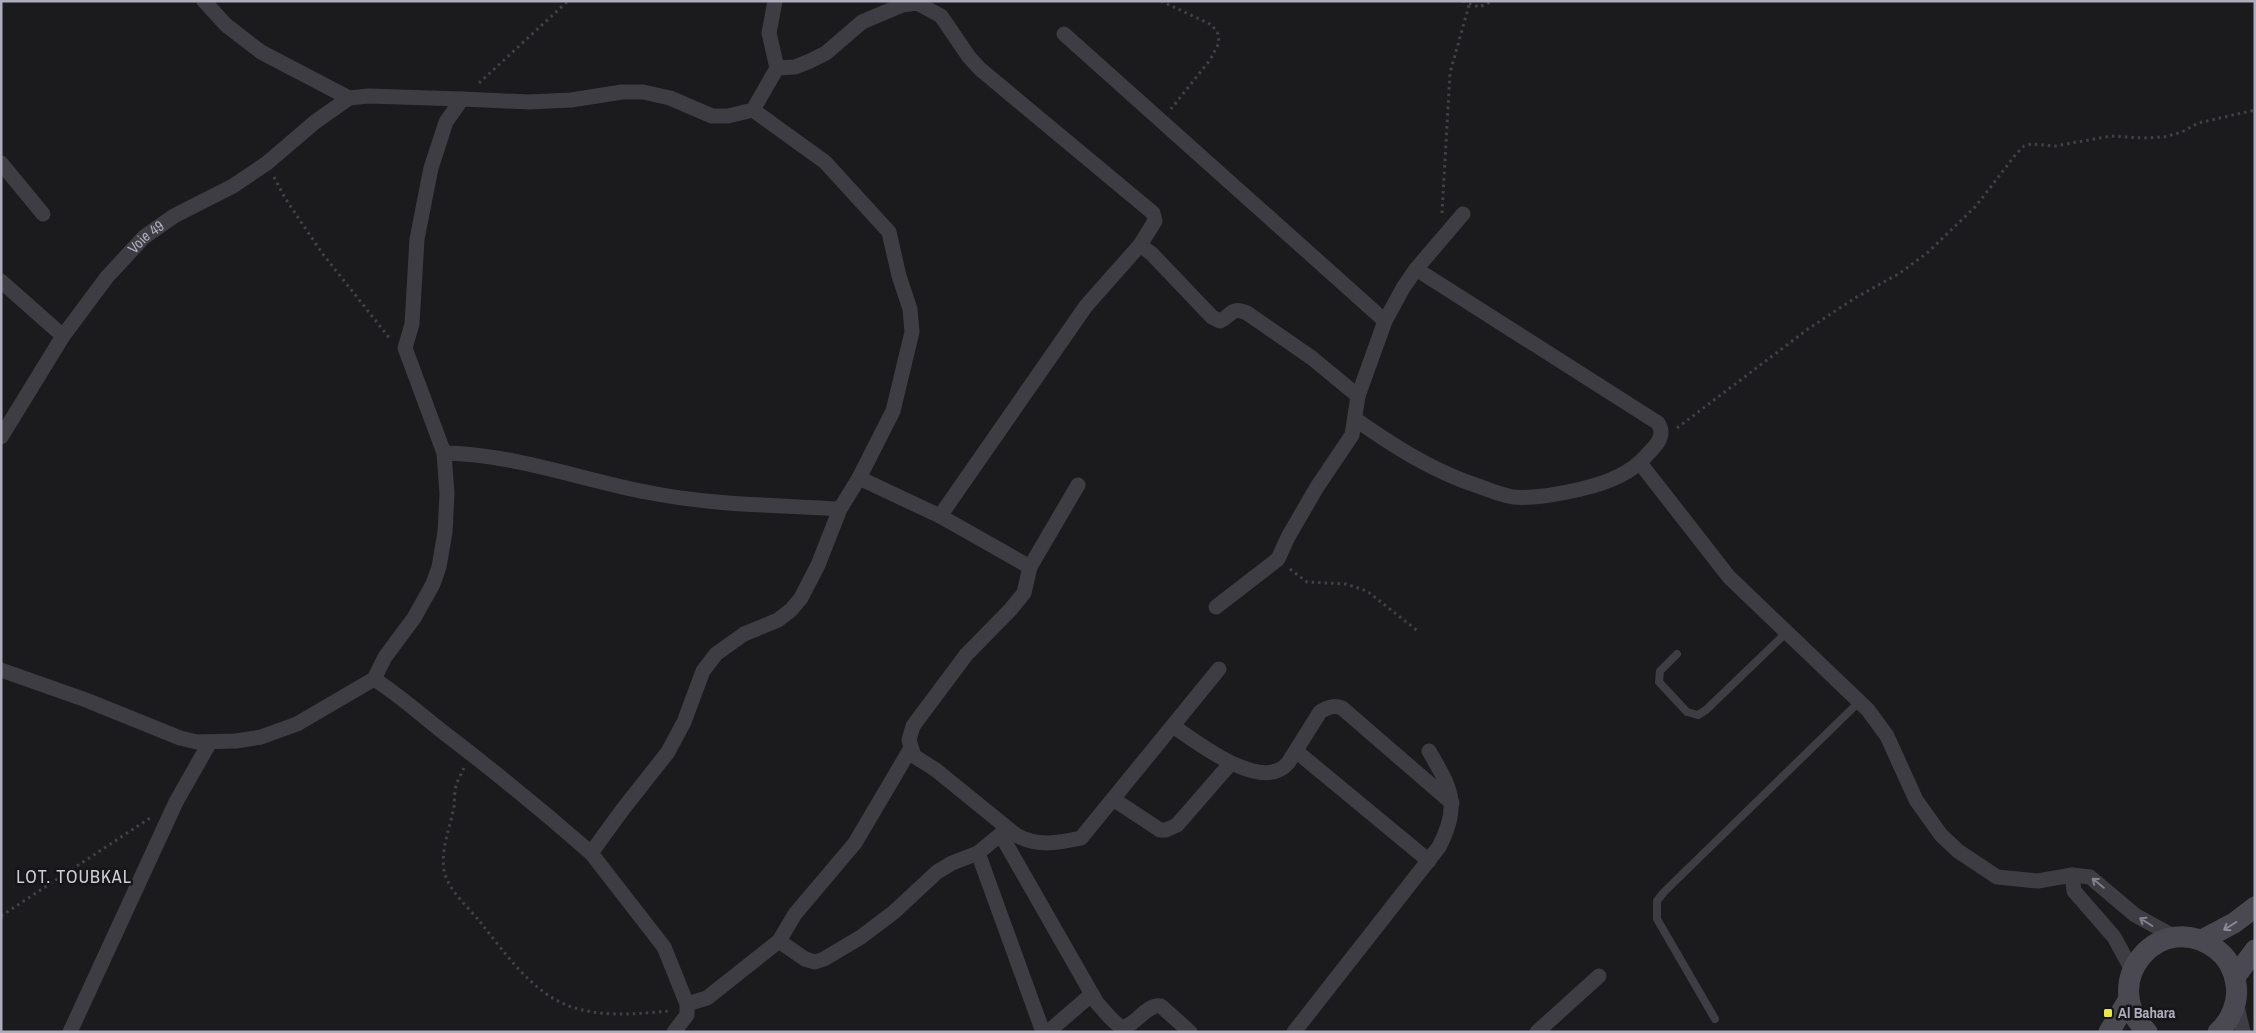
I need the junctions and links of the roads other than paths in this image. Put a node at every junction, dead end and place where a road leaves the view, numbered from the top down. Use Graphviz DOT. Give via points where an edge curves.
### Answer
graph roads {
  1 [pos="204,1"];
  2 [pos="774,1"];
  3 [pos="918,2"];
  4 [pos="1064,34"];
  5 [pos="777,68"];
  6 [pos="349,98"];
  7 [pos="462,99"];
  8 [pos="753,110"];
  9 [pos="1,163"];
  10 [pos="43,214"];
  11 [pos="1463,214"];
  12 [pos="1140,245"];
  13 [pos="1416,269"];
  14 [pos="1,281"];
  15 [pos="1385,321"];
  16 [pos="63,336"];
  17 [pos="1358,396"];
  18 [pos="1355,419"];
  19 [pos="1,438"];
  20 [pos="444,453"];
  21 [pos="1640,463"];
  22 [pos="859,478"];
  23 [pos="1078,485"];
  24 [pos="840,510"];
  25 [pos="940,516"];
  26 [pos="1030,567"];
  27 [pos="1216,607"];
  28 [pos="1786,633"];
  29 [pos="1677,654"];
  30 [pos="1219,669"];
  31 [pos="1,670"];
  32 [pos="374,679"];
  33 [pos="1859,702"];
  34 [pos="1174,726"];
  35 [pos="210,742"];
  36 [pos="911,748"];
  37 [pos="1296,751"];
  38 [pos="1429,751"];
  39 [pos="1230,764"];
  40 [pos="1113,799"];
  41 [pos="1452,803"];
  42 [pos="1005,831"];
  43 [pos="591,853"];
  44 [pos="978,853"];
  45 [pos="1429,861"];
  46 [pos="2072,875"];
  47 [pos="2255,907"];
  48 [pos="2175,937"];
  49 [pos="2202,940"];
  50 [pos="779,941"];
  51 [pos="2255,950"];
  52 [pos="2132,970"];
  53 [pos="1599,976"];
  54 [pos="2235,977"];
  55 [pos="1092,994"];
  56 [pos="2129,999"];
  57 [pos="2236,999"];
  58 [pos="687,1006"];
  59 [pos="1715,1019"];
  60 [pos="70,1032"];
  61 [pos="674,1032"];
  62 [pos="1043,1032"];
  63 [pos="1048,1032"];
  64 [pos="1190,1032"];
  65 [pos="1294,1032"];
  66 [pos="1537,1032"];
  67 [pos="2108,1032"];
  68 [pos="2147,1032"];
  69 [pos="2218,1032"];
  70 [pos="2243,1032"];
  1 -- 6 [label="street" via="226,25 261,52"];
  2 -- 5 [label="street" via="769,33"];
  3 -- 5 [label="street" via="902,5 862,22 826,53 810,61 795,67"];
  3 -- 12 [label="street" via="941,16 980,69 1153,213 1155,221"];
  4 -- 15 [label="street"];
  5 -- 8 [label="street"];
  6 -- 7 [label="street"];
  6 -- 16 [label="street, Voie 49" via="233,186 174,216 144,237 107,277"];
  7 -- 8 [label="street" via="528,102 643,92 670,98 712,116"];
  7 -- 20 [label="street" via="446,122 431,168 417,239 412,324 405,348"];
  8 -- 22 [label="street" via="825,162 889,232 910,309 912,332 893,411"];
  9 -- 10 [label="street"];
  11 -- 13 [label="street"];
  12 -- 17 [label="street" via="1212,317 1220,321 1232,311 1247,313 1312,358"];
  12 -- 25 [label="street" via="1086,306"];
  13 -- 15 [label="street"];
  13 -- 21 [label="street" via="1658,423 1661,440"];
  14 -- 16 [label="street"];
  15 -- 17 [label="street"];
  16 -- 19 [label="street, Voie 49"];
  17 -- 18 [label="street"];
  18 -- 21 [label="street" via="1440,472 1513,497 1556,494 1590,487"];
  18 -- 27 [label="street" via="1352,435 1317,487 1278,559"];
  20 -- 24 [label="street" via="483,455 647,492"];
  20 -- 32 [label="street" via="447,494 439,567 426,598 385,657"];
  21 -- 28 [label="street" via="1729,577"];
  22 -- 24 [label="street"];
  22 -- 25 [label="street"];
  23 -- 26 [label="street"];
  24 -- 43 [label="street" via="802,598 778,620 744,634 716,654 703,671 684,722 668,752"];
  25 -- 26 [label="street"];
  26 -- 36 [label="street" via="1024,593 966,655 917,720 910,733"];
  28 -- 29 [label="lane" via="1698,715 1687,712 1659,682 1660,671"];
  28 -- 33 [label="street"];
  30 -- 34 [label="street"];
  31 -- 35 [label="street" via="180,738"];
  32 -- 35 [label="street" via="297,724 262,737"];
  32 -- 43 [label="street" via="401,696 520,791"];
  33 -- 46 [label="street" via="1887,736 1907,783 1926,816 1958,851 1998,877 2038,880"];
  33 -- 59 [label="lane" via="1657,901 1657,919"];
  34 -- 39 [label="street"];
  34 -- 40 [label="street"];
  35 -- 60 [label="street" via="176,802"];
  36 -- 42 [label="street" via="914,756 936,770"];
  36 -- 50 [label="street" via="855,843 795,914"];
  37 -- 39 [label="street" via="1277,771 1258,771"];
  37 -- 41 [label="street" via="1320,712 1332,706 1342,708"];
  37 -- 45 [label="street"];
  38 -- 41 [label="street" via="1452,794"];
  39 -- 40 [label="street" via="1177,825 1166,830 1160,830"];
  40 -- 42 [label="street" via="1081,838 1054,844 1028,841"];
  41 -- 45 [label="street" via="1446,834"];
  42 -- 44 [label="street"];
  42 -- 55 [label="street"];
  43 -- 58 [label="street" via="664,947"];
  44 -- 50 [label="street" via="937,872 894,912 824,960 805,959"];
  44 -- 62 [label="street"];
  45 -- 65 [label="street"];
  48 -- 46 [label="street, one-way" via="2135,914 2090,877"];
  46 -- 52 [label="street" via="2074,891 2114,937"];
  47 -- 49 [label="main road, one-way"];
  48 -- 49 [label="main road"];
  48 -- 52 [label="main road" via="2149,948"];
  49 -- 54 [label="main road" via="2219,951"];
  50 -- 58 [label="street" via="707,998"];
  51 -- 54 [label="main road"];
  52 -- 56 [label="main road"];
  53 -- 66 [label="street"];
  54 -- 57 [label="main road"];
  55 -- 63 [label="street"];
  55 -- 64 [label="street" via="1121,1026 1128,1026 1157,1005 1165,1008"];
  56 -- 67 [label="main road"];
  56 -- 68 [label="main road" via="2138,1022"];
  57 -- 69 [label="main road" via="2228,1021"];
  57 -- 70 [label="street"];
  58 -- 61 [label="street" via="685,1019"];
}
